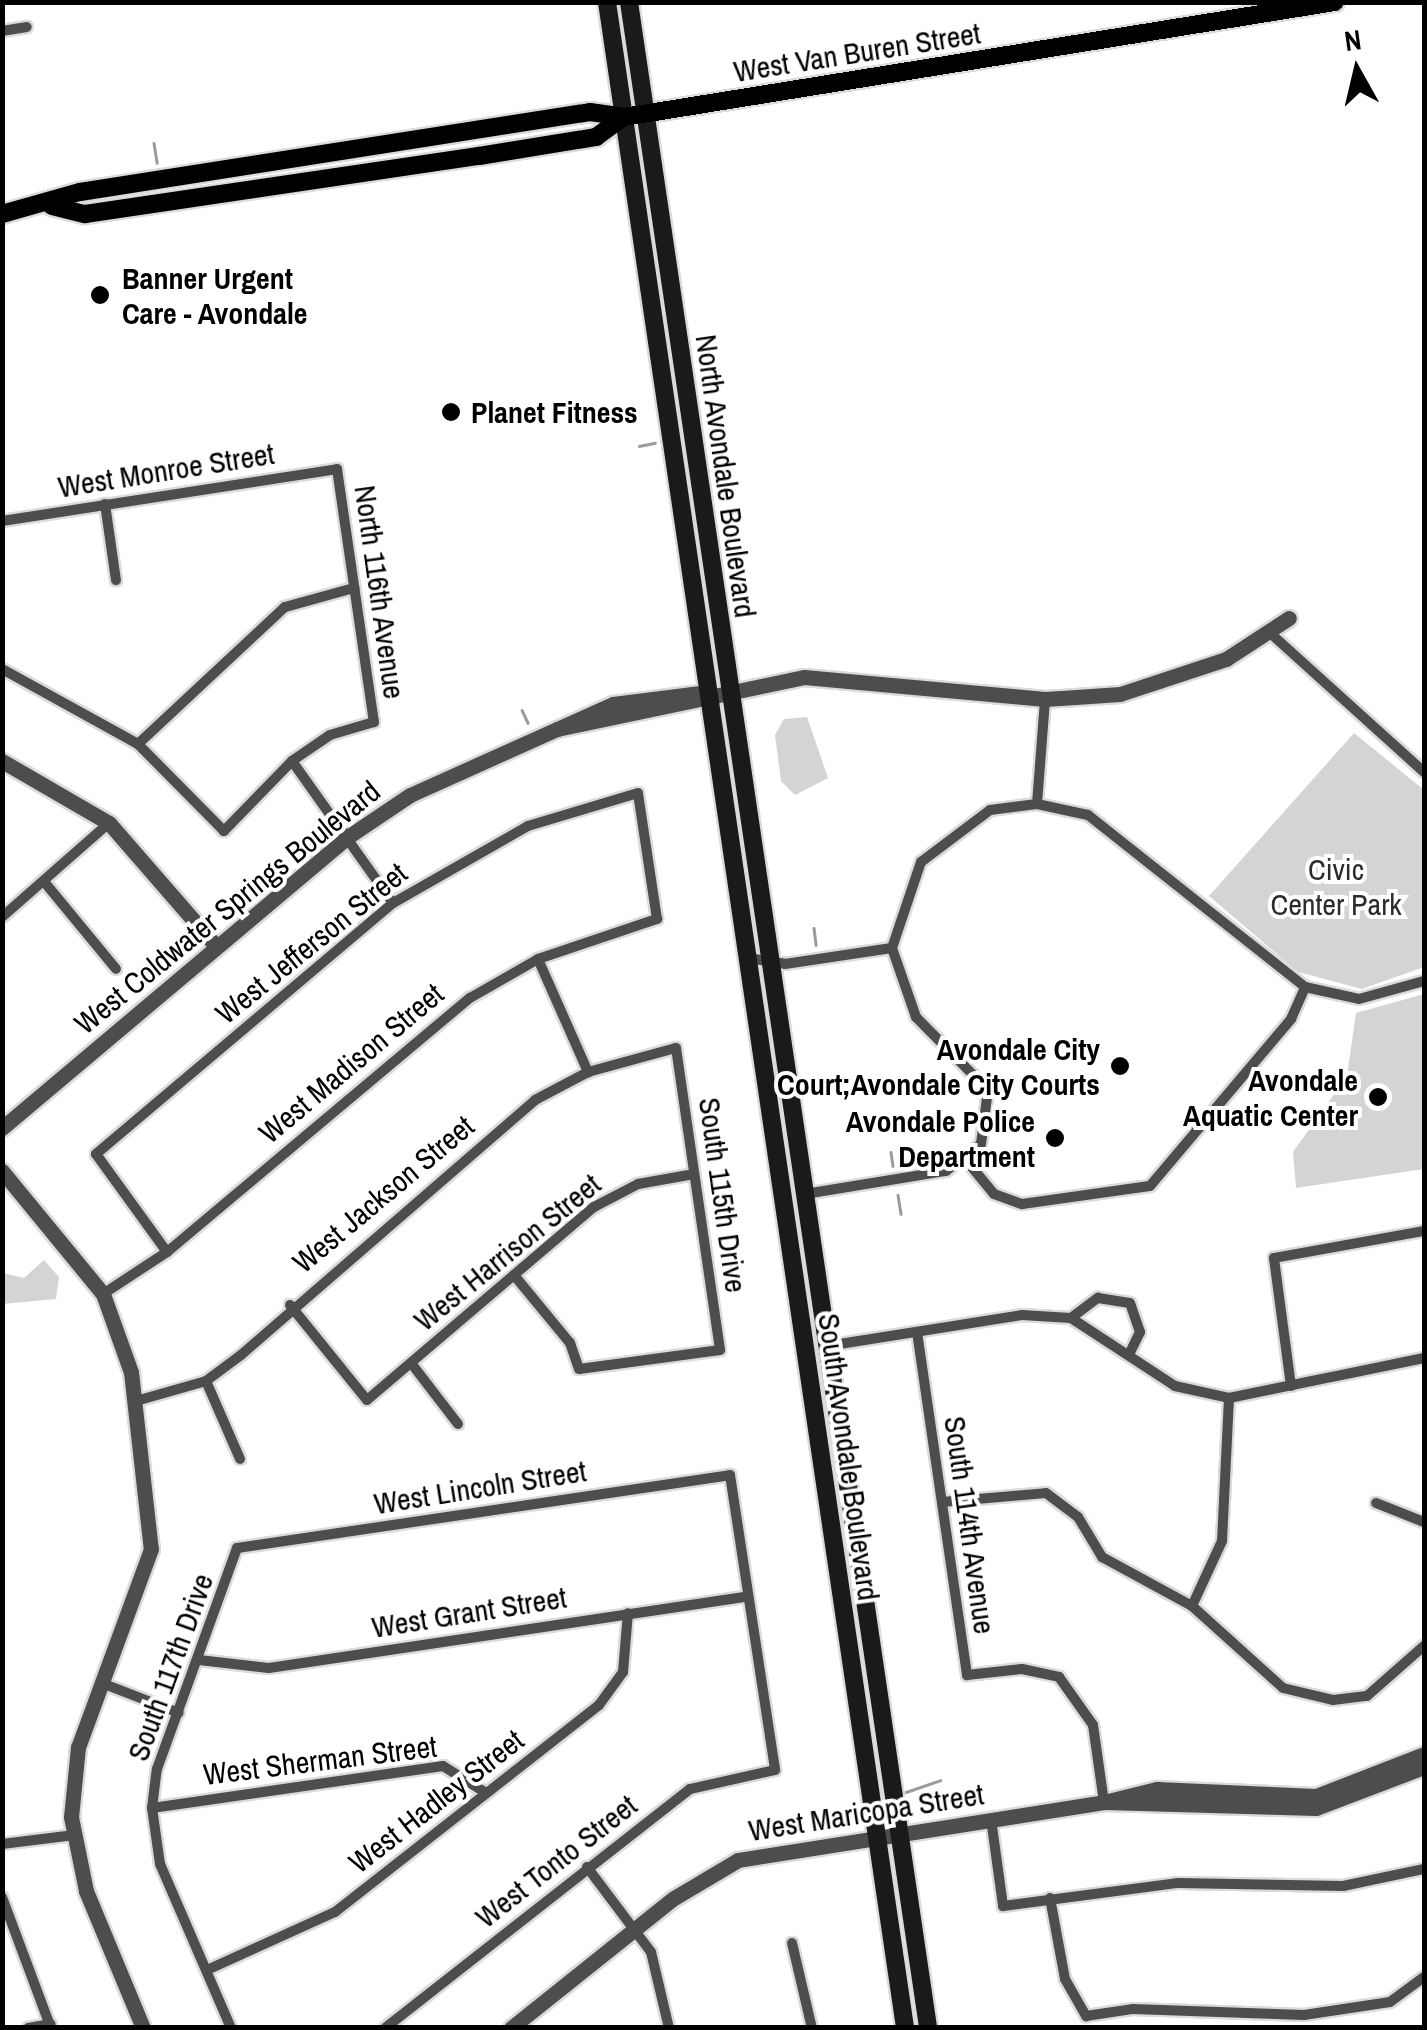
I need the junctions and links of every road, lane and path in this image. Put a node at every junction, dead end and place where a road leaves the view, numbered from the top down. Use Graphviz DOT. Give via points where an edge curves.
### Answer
graph roads {
  1 [pos="606,2"];
  2 [pos="630,2"];
  3 [pos="1334,2"];
  4 [pos="27,27"];
  5 [pos="2,30"];
  6 [pos="645,114"];
  7 [pos="624,117"];
  8 [pos="356,150"];
  9 [pos="252,166"];
  10 [pos="263,186"];
  11 [pos="170,200"];
  12 [pos="52,206"];
  13 [pos="2,214"];
  14 [pos="652,310"];
  15 [pos="686,394"];
  16 [pos="668,412"];
  17 [pos="336,469"];
  18 [pos="105,504"];
  19 [pos="704,510"];
  20 [pos="2,521"];
  21 [pos="116,580"];
  22 [pos="354,588"];
  23 [pos="1289,618"];
  24 [pos="1269,632"];
  25 [pos="2,669"];
  26 [pos="730,689"];
  27 [pos="708,692"];
  28 [pos="1046,699"];
  29 [pos="138,744"];
  30 [pos="2,761"];
  31 [pos="292,761"];
  32 [pos="1424,772"];
  33 [pos="1037,804"];
  34 [pos="109,823"];
  35 [pos="349,836"];
  36 [pos="46,884"];
  37 [pos="738,894"];
  38 [pos="393,902"];
  39 [pos="2,917"];
  40 [pos="657,920"];
  41 [pos="216,946"];
  42 [pos="892,948"];
  43 [pos="748,958"];
  44 [pos="768,958"];
  45 [pos="538,959"];
  46 [pos="116,970"];
  47 [pos="1424,981"];
  48 [pos="1305,988"];
  49 [pos="676,1048"];
  50 [pos="588,1072"];
  51 [pos="2,1128"];
  52 [pos="966,1160"];
  53 [pos="2,1170"];
  54 [pos="694,1174"];
  55 [pos="804,1194"];
  56 [pos="783,1198"];
  57 [pos="1424,1231"];
  58 [pos="166,1252"];
  59 [pos="514,1276"];
  60 [pos="103,1294"];
  61 [pos="290,1304"];
  62 [pos="1071,1318"];
  63 [pos="916,1332"];
  64 [pos="827,1346"];
  65 [pos="1129,1354"];
  66 [pos="1424,1358"];
  67 [pos="410,1362"];
  68 [pos="206,1380"];
  69 [pos="1292,1386"];
  70 [pos="1229,1398"];
  71 [pos="136,1401"];
  72 [pos="458,1424"];
  73 [pos="240,1458"];
  74 [pos="942,1502"];
  75 [pos="1376,1503"];
  76 [pos="1424,1522"];
  77 [pos="238,1548"];
  78 [pos="748,1596"];
  79 [pos="1192,1606"];
  80 [pos="628,1614"];
  81 [pos="1424,1646"];
  82 [pos="199,1660"];
  83 [pos="104,1684"];
  84 [pos="179,1713"];
  85 [pos="1422,1765"];
  86 [pos="486,1793"];
  87 [pos="1104,1802"];
  88 [pos="152,1808"];
  89 [pos="992,1819"];
  90 [pos="899,1833"];
  91 [pos="74,1835"];
  92 [pos="878,1836"];
  93 [pos="2,1844"];
  94 [pos="587,1867"];
  95 [pos="1424,1868"];
  96 [pos="2,1897"];
  97 [pos="1050,1898"];
  98 [pos="3,1905"];
  99 [pos="637,1929"];
  100 [pos="792,1943"];
  101 [pos="207,1970"];
  102 [pos="1421,1981"];
  103 [pos="51,2026"];
  104 [pos="28,2028"];
  105 [pos="144,2028"];
  106 [pos="230,2028"];
  107 [pos="385,2028"];
  108 [pos="511,2028"];
  109 [pos="669,2028"];
  110 [pos="812,2028"];
  111 [pos="906,2028"];
  112 [pos="928,2028"];
  1 -- 7 [label="main road, North Avondale Boulevard"];
  2 -- 6 [label="main road, North Avondale Boulevard"];
  3 -- 6 [label="main road, West Van Buren Street"];
  4 -- 5 [label="street"];
  6 -- 7 [label="main road, West Van Buren Street"];
  6 -- 15 [label="main road, North Avondale Boulevard"];
  7 -- 8 [label="main road, West Van Buren Street" via="590,112"];
  7 -- 10 [label="main road, West Van Buren Street" via="596,137"];
  7 -- 14 [label="main road, North Avondale Boulevard"];
  8 -- 9 [label="main road, West Van Buren Street"];
  8 -- 10 [label="main road" via="278,170"];
  9 -- 11 [label="main road"];
  9 -- 12 [label="main road, West Van Buren Street" via="80,192"];
  10 -- 11 [label="main road, West Van Buren Street"];
  11 -- 12 [label="main road, West Van Buren Street" via="85,214"];
  12 -- 13 [label="main road, West Van Buren Street"];
  14 -- 15 [label="main road" via="664,326 674,391"];
  14 -- 16 [label="main road, North Avondale Boulevard"];
  15 -- 19 [label="main road, North Avondale Boulevard"];
  16 -- 19 [label="main road" via="680,418 691,494"];
  16 -- 27 [label="main road, North Avondale Boulevard"];
  17 -- 18 [label="street, West Monroe Street"];
  17 -- 22 [label="street, North 116th Avenue"];
  18 -- 20 [label="street, West Monroe Street"];
  18 -- 21 [label="street"];
  19 -- 26 [label="main road, North Avondale Boulevard"];
  22 -- 29 [label="street" via="285,606"];
  22 -- 31 [label="street, North 116th Avenue" via="374,722 330,735"];
  23 -- 24 [label="street"];
  24 -- 28 [label="street" via="1164,684"];
  24 -- 32 [label="street"];
  25 -- 29 [label="street"];
  26 -- 27 [label="street, West Coldwater Springs Boulevard"];
  26 -- 28 [label="street, West Coldwater Springs Boulevard" via="826,677"];
  26 -- 44 [label="main road, North Avondale Boulevard"];
  27 -- 35 [label="street, West Coldwater Springs Boulevard" via="556,729 423,788"];
  27 -- 37 [label="main road, North Avondale Boulevard"];
  28 -- 33 [label="street"];
  29 -- 31 [label="street" via="224,830"];
  30 -- 34 [label="street"];
  31 -- 35 [label="street"];
  33 -- 42 [label="street" via="976,816 931,849 900,902"];
  33 -- 48 [label="street" via="1101,822"];
  34 -- 36 [label="street"];
  34 -- 41 [label="street"];
  35 -- 38 [label="street"];
  35 -- 41 [label="street, West Coldwater Springs Boulevard"];
  36 -- 39 [label="street"];
  36 -- 46 [label="street"];
  37 -- 43 [label="main road, South Avondale Boulevard"];
  38 -- 40 [label="street, West Jefferson Street" via="528,826 638,793"];
  38 -- 58 [label="street, West Jefferson Street" via="96,1154"];
  40 -- 45 [label="street, West Madison Street"];
  41 -- 51 [label="street, West Coldwater Springs Boulevard"];
  42 -- 44 [label="street"];
  42 -- 52 [label="street" via="916,1018 988,1090 986,1130"];
  43 -- 44 [label="street"];
  43 -- 56 [label="main road, South Avondale Boulevard"];
  44 -- 55 [label="main road, South Avondale Boulevard"];
  45 -- 50 [label="street"];
  45 -- 58 [label="street, West Madison Street" via="422,1032"];
  47 -- 48 [label="street" via="1360,1000"];
  48 -- 52 [label="street" via="1291,1019 1150,1186 1009,1202"];
  49 -- 50 [label="street, West Jackson Street"];
  49 -- 54 [label="street, South 115th Drive"];
  50 -- 61 [label="street, West Jackson Street" via="535,1100"];
  52 -- 55 [label="street" via="921,1178"];
  53 -- 60 [label="street"];
  54 -- 59 [label="street, West Harrison Street" via="618,1192"];
  54 -- 59 [label="street, South 115th Drive" via="720,1350 579,1369 570,1343"];
  55 -- 56 [label="main road"];
  55 -- 64 [label="main road, South Avondale Boulevard"];
  56 -- 92 [label="main road, South Avondale Boulevard"];
  57 -- 69 [label="street" via="1274,1258"];
  58 -- 60 [label="street, West Madison Street"];
  59 -- 67 [label="street, West Harrison Street"];
  60 -- 71 [label="street"];
  61 -- 67 [label="street, West Harrison Street" via="367,1400"];
  61 -- 68 [label="street, West Jackson Street"];
  62 -- 63 [label="street"];
  62 -- 65 [label="street"];
  62 -- 65 [label="street" via="1098,1298 1130,1303 1140,1332"];
  63 -- 64 [label="street"];
  63 -- 74 [label="street, South 114th Avenue"];
  64 -- 90 [label="main road, South Avondale Boulevard"];
  65 -- 70 [label="street" via="1175,1386"];
  66 -- 69 [label="street"];
  67 -- 72 [label="street"];
  68 -- 71 [label="street, West Jackson Street"];
  68 -- 73 [label="street"];
  69 -- 70 [label="street"];
  70 -- 79 [label="street" via="1222,1542"];
  71 -- 83 [label="street" via="151,1549"];
  74 -- 79 [label="street" via="1046,1494 1078,1517 1102,1557"];
  74 -- 87 [label="street, South 114th Avenue" via="967,1674 1059,1676 1093,1725"];
  75 -- 76 [label="street"];
  77 -- 78 [label="street, West Lincoln Street" via="730,1474"];
  77 -- 82 [label="street, South 117th Drive"];
  78 -- 80 [label="street, West Grant Street"];
  78 -- 94 [label="street, West Tonto Street" via="775,1770 690,1789"];
  79 -- 81 [label="street" via="1251,1669 1333,1700 1366,1696"];
  80 -- 82 [label="street, West Grant Street" via="269,1668"];
  80 -- 86 [label="street, West Hadley Street" via="631,1646 616,1686"];
  82 -- 84 [label="street, South 117th Drive"];
  83 -- 84 [label="street"];
  83 -- 91 [label="street" via="78,1747"];
  84 -- 88 [label="street, South 117th Drive"];
  85 -- 87 [label="street, West Maricopa Street" via="1366,1796 1299,1810"];
  86 -- 88 [label="street, West Sherman Street" via="442,1766"];
  86 -- 101 [label="street, West Hadley Street" via="335,1912"];
  87 -- 89 [label="street, West Maricopa Street"];
  88 -- 101 [label="street, South 117th Drive" via="160,1864"];
  89 -- 90 [label="street, West Maricopa Street"];
  89 -- 97 [label="street" via="1003,1906"];
  90 -- 92 [label="street, West Maricopa Street"];
  90 -- 112 [label="main road, South Avondale Boulevard"];
  91 -- 93 [label="street"];
  91 -- 105 [label="street" via="93,1910"];
  92 -- 99 [label="street, West Maricopa Street" via="738,1860"];
  92 -- 111 [label="main road, South Avondale Boulevard"];
  94 -- 99 [label="street"];
  94 -- 107 [label="street, West Tonto Street"];
  95 -- 97 [label="street" via="1343,1886 1178,1884"];
  96 -- 98 [label="street"];
  97 -- 102 [label="street" via="1065,1979 1086,2016 1133,2009 1304,2015 1390,2002"];
  98 -- 103 [label="street"];
  99 -- 108 [label="street, West Maricopa Street"];
  99 -- 109 [label="street"];
  100 -- 110 [label="street"];
  101 -- 106 [label="street, South 117th Drive"];
  103 -- 104 [label="street"];
}
